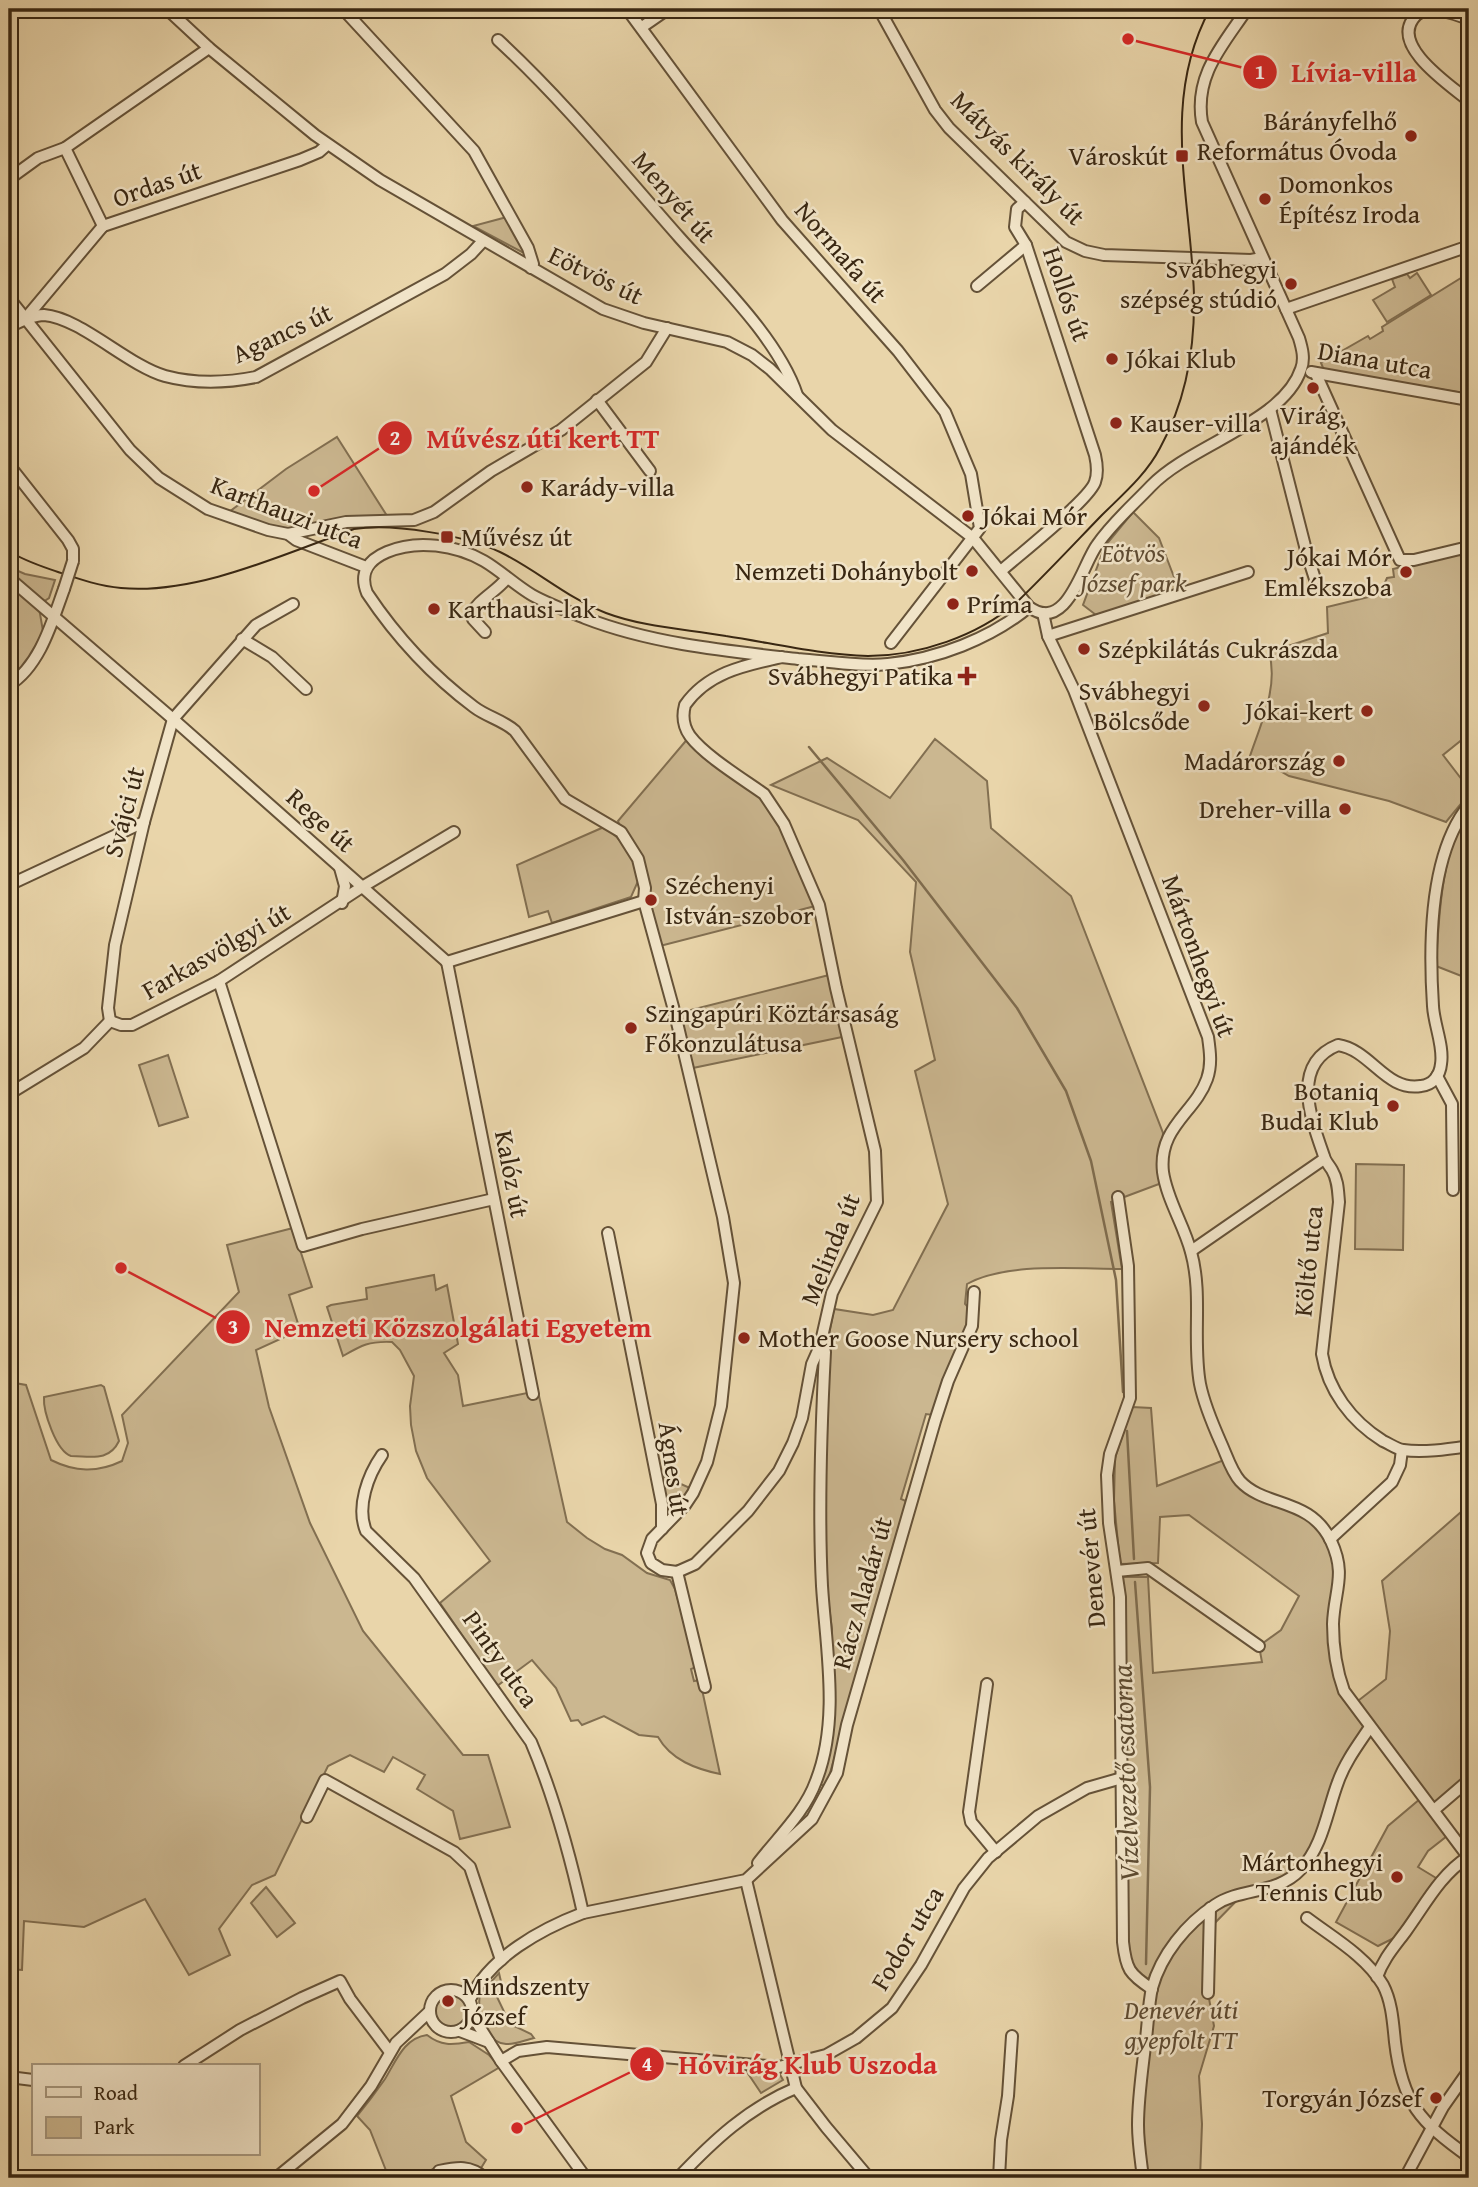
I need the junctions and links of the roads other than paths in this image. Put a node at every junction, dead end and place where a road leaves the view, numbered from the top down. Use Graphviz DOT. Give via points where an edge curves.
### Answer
graph roads {
  1 [pos="167,9"];
  2 [pos="343,9"];
  3 [pos="627,9"];
  4 [pos="668,9"];
  5 [pos="879,9"];
  6 [pos="1247,9"];
  7 [pos="1469,19"];
  8 [pos="642,27"];
  9 [pos="498,40"];
  10 [pos="209,48"];
  11 [pos="1469,102"];
  12 [pos="327,145"];
  13 [pos="65,148"];
  14 [pos="9,179"];
  15 [pos="1025,202"];
  16 [pos="103,226"];
  17 [pos="483,240"];
  18 [pos="1026,245"];
  19 [pos="1469,246"];
  20 [pos="1262,258"];
  21 [pos="530,268"];
  22 [pos="977,286"];
  23 [pos="9,298"];
  24 [pos="1286,309"];
  25 [pos="25,319"];
  26 [pos="9,327"];
  27 [pos="667,328"];
  28 [pos="1301,369"];
  29 [pos="1316,374"];
  30 [pos="798,396"];
  31 [pos="597,400"];
  32 [pos="1469,400"];
  33 [pos="1270,409"];
  34 [pos="9,465"];
  35 [pos="650,471"];
  36 [pos="288,534"];
  37 [pos="973,538"];
  38 [pos="1469,549"];
  39 [pos="366,567"];
  40 [pos="1001,571"];
  41 [pos="1248,572"];
  42 [pos="9,578"];
  43 [pos="506,578"];
  44 [pos="1315,579"];
  45 [pos="293,604"];
  46 [pos="1029,607"];
  47 [pos="1043,613"];
  48 [pos="54,616"];
  49 [pos="485,632"];
  50 [pos="1048,636"];
  51 [pos="242,639"];
  52 [pos="891,643"];
  53 [pos="782,657"];
  54 [pos="9,685"];
  55 [pos="306,689"];
  56 [pos="173,719"];
  57 [pos="1469,805"];
  58 [pos="144,822"];
  59 [pos="454,832"];
  60 [pos="340,868"];
  61 [pos="9,885"];
  62 [pos="362,887"];
  63 [pos="644,901"];
  64 [pos="342,902"];
  65 [pos="447,962"];
  66 [pos="219,981"];
  67 [pos="110,1021"];
  68 [pos="1437,1076"];
  69 [pos="9,1094"];
  70 [pos="1324,1159"];
  71 [pos="1453,1190"];
  72 [pos="1118,1197"];
  73 [pos="494,1199"];
  74 [pos="608,1233"];
  75 [pos="1191,1251"];
  76 [pos="974,1292"];
  77 [pos="820,1346"];
  78 [pos="533,1394"];
  79 [pos="1469,1446"];
  80 [pos="1402,1450"];
  81 [pos="382,1455"];
  82 [pos="662,1529"];
  83 [pos="1330,1539"];
  84 [pos="1117,1571"];
  85 [pos="677,1572"];
  86 [pos="1259,1646"];
  87 [pos="988,1684"];
  88 [pos="705,1687"];
  89 [pos="1370,1727"];
  90 [pos="1122,1778"];
  91 [pos="1469,1780"];
  92 [pos="1434,1810"];
  93 [pos="307,1817"];
  94 [pos="996,1852"];
  95 [pos="1469,1857"];
  96 [pos="746,1880"];
  97 [pos="1210,1908"];
  98 [pos="583,1913"];
  99 [pos="1307,1918"];
  100 [pos="501,1960"];
  101 [pos="1377,1977"];
  102 [pos="481,1980"];
  103 [pos="1152,1989"];
  104 [pos="457,1990"];
  105 [pos="1208,1993"];
  106 [pos="470,1999"];
  107 [pos="430,2011"];
  108 [pos="472,2015"];
  109 [pos="411,2029"];
  110 [pos="438,2029"];
  111 [pos="460,2031"];
  112 [pos="1012,2036"];
  113 [pos="489,2042"];
  114 [pos="390,2052"];
  115 [pos="501,2060"];
  116 [pos="187,2064"];
  117 [pos="790,2065"];
  118 [pos="1469,2070"];
  119 [pos="9,2077"];
  120 [pos="32,2080"];
  121 [pos="796,2088"];
  122 [pos="1432,2127"];
  123 [pos="1469,2157"];
  124 [pos="439,2171"];
  125 [pos="276,2178"];
  126 [pos="485,2178"];
  127 [pos="586,2178"];
  128 [pos="679,2178"];
  129 [pos="869,2178"];
  130 [pos="999,2178"];
  131 [pos="1143,2178"];
  132 [pos="1405,2178"];
  1 -- 10 [label="street, Eötvös út"];
  2 -- 21 [label="street" via="474,151 528,248"];
  3 -- 8 [label="street, Normafa út"];
  4 -- 8 [label="street"];
  5 -- 15 [label="street, Mátyás király út" via="935,110"];
  6 -- 20 [label="street" via="1212,61 1199,98 1202,122"];
  7 -- 11 [label="street" via="1424,11 1414,17 1408,34 1423,60"];
  8 -- 37 [label="street, Normafa út" via="782,220 898,351 945,412 976,494 980,528"];
  9 -- 30 [label="street, Menyét út" via="586,131 722,285 786,368"];
  10 -- 12 [label="street, Eötvös út"];
  10 -- 13 [label="street"];
  12 -- 16 [label="street, Ordas út" via="300,160"];
  12 -- 17 [label="street, Eötvös út"];
  13 -- 14 [label="street" via="38,158"];
  13 -- 16 [label="street, Ordas út"];
  15 -- 18 [label="street, Hollós út" via="1017,209 1015,227"];
  15 -- 20 [label="street, Mátyás király út" via="1066,242 1085,251 1192,259"];
  16 -- 25 [label="street"];
  17 -- 21 [label="street, Eötvös út"];
  17 -- 25 [label="street, Agancs út" via="445,274 256,376 232,382 164,375 73,325 44,315"];
  18 -- 22 [label="street"];
  18 -- 40 [label="street, Hollós út" via="1097,471 1084,499"];
  19 -- 24 [label="street"];
  20 -- 24 [label="street"];
  21 -- 27 [label="street, Eötvös út" via="603,309"];
  23 -- 25 [label="street, Karthauzi utca"];
  24 -- 28 [label="street" via="1299,338"];
  25 -- 26 [label="street, Agancs út"];
  25 -- 36 [label="street, Karthauzi utca" via="130,450 159,478 208,509"];
  27 -- 30 [label="street, Eötvös út" via="738,346"];
  27 -- 31 [label="street" via="646,362"];
  28 -- 29 [label="street, Diana utca"];
  28 -- 33 [label="street, Diana utca" via="1288,394"];
  29 -- 32 [label="street, Diana utca"];
  29 -- 38 [label="street" via="1400,560"];
  30 -- 37 [label="street, Eötvös út" via="856,450"];
  31 -- 35 [label="street"];
  31 -- 36 [label="street" via="554,435 422,518 346,522"];
  33 -- 44 [label="street"];
  33 -- 47 [label="street, Diana utca" via="1164,474 1096,545 1065,603"];
  34 -- 48 [label="street, bridge" via="73,549"];
  36 -- 39 [label="street, Karthauzi utca"];
  37 -- 40 [label="street, Eötvös út"];
  37 -- 52 [label="street"];
  39 -- 43 [label="street, Karthauzi utca" via="395,548 433,546 473,556"];
  39 -- 63 [label="street" via="363,583 367,593 420,661 479,711 515,731 565,799 621,832 638,859"];
  40 -- 46 [label="street, Eötvös út"];
  41 -- 50 [label="street"];
  42 -- 48 [label="street, Rege út"];
  43 -- 49 [label="street" via="471,614"];
  43 -- 53 [label="street, Karthauzi utca" via="541,600 612,628 673,642"];
  45 -- 51 [label="street, Svájci út" via="256,625"];
  46 -- 47 [label="street, Eötvös út"];
  46 -- 53 [label="street, Karthauzi utca" via="986,636 918,659 885,664"];
  47 -- 50 [label="street"];
  48 -- 54 [label="street" via="28,667"];
  48 -- 56 [label="street, Rege út"];
  50 -- 75 [label="street, Mártonhegyi út" via="1074,690 1208,1037 1208,1078 1171,1131 1163,1165 1175,1214"];
  51 -- 55 [label="street" via="272,657"];
  51 -- 56 [label="street, Svájci út"];
  53 -- 77 [label="street, Melinda út" via="736,667 696,691 683,713 690,736 771,802 793,844 819,905 875,1151 877,1202 832,1293"];
  56 -- 58 [label="street, Svájci út"];
  56 -- 60 [label="street, Rege út"];
  57 -- 68 [label="street" via="1452,833 1437,887 1432,985 1442,1062"];
  58 -- 61 [label="street"];
  58 -- 67 [label="street, Svájci út" via="115,945"];
  59 -- 62 [label="street, Farkasvölgyi út"];
  60 -- 62 [label="street, Rege út"];
  60 -- 64 [label="street" via="345,886"];
  62 -- 64 [label="street, Farkasvölgyi út"];
  62 -- 65 [label="street, Rege út"];
  63 -- 65 [label="street"];
  63 -- 82 [label="street" via="723,1217 734,1283 721,1406 712,1445 693,1493"];
  64 -- 66 [label="street, Farkasvölgyi út"];
  65 -- 73 [label="street, Kalóz út"];
  66 -- 67 [label="street, Farkasvölgyi út" via="132,1025"];
  66 -- 73 [label="street" via="303,1246"];
  67 -- 69 [label="street" via="84,1048"];
  68 -- 70 [label="street, Költő utca" via="1422,1086 1404,1085 1357,1050 1338,1045 1329,1049 1312,1065 1307,1091"];
  68 -- 71 [label="street" via="1451,1104"];
  70 -- 75 [label="street"];
  70 -- 80 [label="street, Költő utca" via="1334,1173 1339,1202 1324,1328 1325,1372 1360,1423"];
  72 -- 84 [label="street, Denevér út" via="1128,1266 1130,1398 1107,1475"];
  73 -- 78 [label="street, Kalóz út"];
  74 -- 82 [label="street, Ágnes út" via="662,1504"];
  75 -- 83 [label="street, Mártonhegyi út" via="1200,1385 1232,1468 1246,1486 1314,1518"];
  76 -- 96 [label="street, Rácz Aladár út" via="972,1326 935,1420 837,1773 812,1819"];
  77 -- 85 [label="street, Melinda út" via="797,1431 779,1471 722,1538 695,1564"];
  77 -- 96 [label="street, Rácz Aladár út" via="825,1352 821,1532 827,1739 816,1782"];
  79 -- 80 [label="street"];
  80 -- 83 [label="street" via="1392,1482"];
  81 -- 98 [label="street, Pinty utca" via="363,1502 366,1531 414,1577 531,1742"];
  82 -- 85 [label="street, Ágnes út" via="649,1546 649,1559 662,1570"];
  83 -- 89 [label="street, Mártonhegyi út" via="1340,1582 1333,1622 1335,1665 1344,1691"];
  84 -- 86 [label="street" via="1148,1569"];
  84 -- 90 [label="street, Denevér út"];
  85 -- 88 [label="street"];
  87 -- 94 [label="street" via="969,1812 971,1822"];
  89 -- 92 [label="street, Mártonhegyi út"];
  89 -- 97 [label="street" via="1339,1780 1304,1867 1288,1883 1222,1900"];
  90 -- 94 [label="street, Fodor utca" via="1087,1788 1038,1816"];
  90 -- 103 [label="street, Denevér út" via="1125,1962 1129,1971"];
  91 -- 92 [label="street"];
  92 -- 95 [label="street, Mártonhegyi út"];
  93 -- 100 [label="street" via="325,1780 463,1859 470,1867"];
  94 -- 117 [label="street, Fodor utca" via="964,1888 921,1965 886,2015 844,2046"];
  95 -- 101 [label="street" via="1435,1890"];
  96 -- 98 [label="street"];
  96 -- 117 [label="street"];
  97 -- 103 [label="street" via="1166,1956"];
  97 -- 105 [label="street"];
  98 -- 100 [label="street" via="562,1921"];
  99 -- 101 [label="street"];
  100 -- 102 [label="street"];
  101 -- 122 [label="street" via="1389,2001 1404,2090"];
  102 -- 104 [label="street"];
  102 -- 106 [label="street"];
  103 -- 131 [label="street" via="1139,2101"];
  104 -- 106 [label="street"];
  104 -- 107 [label="street" via="437,1995"];
  106 -- 108 [label="street"];
  107 -- 109 [label="street"];
  107 -- 110 [label="street"];
  108 -- 111 [label="street"];
  108 -- 113 [label="street"];
  109 -- 110 [label="street"];
  109 -- 114 [label="street"];
  110 -- 111 [label="street"];
  111 -- 113 [label="street"];
  112 -- 130 [label="street"];
  113 -- 115 [label="street"];
  114 -- 116 [label="street" via="340,1981 240,2030"];
  114 -- 125 [label="street" via="342,2124"];
  115 -- 117 [label="street, Fodor utca" via="518,2051 547,2047 753,2066"];
  115 -- 127 [label="street"];
  117 -- 121 [label="street"];
  118 -- 122 [label="street"];
  119 -- 120 [label="street"];
  121 -- 128 [label="street" via="737,2121"];
  121 -- 129 [label="street"];
  122 -- 123 [label="street"];
  122 -- 132 [label="street"];
  124 -- 126 [label="street" via="460,2166"];
}
